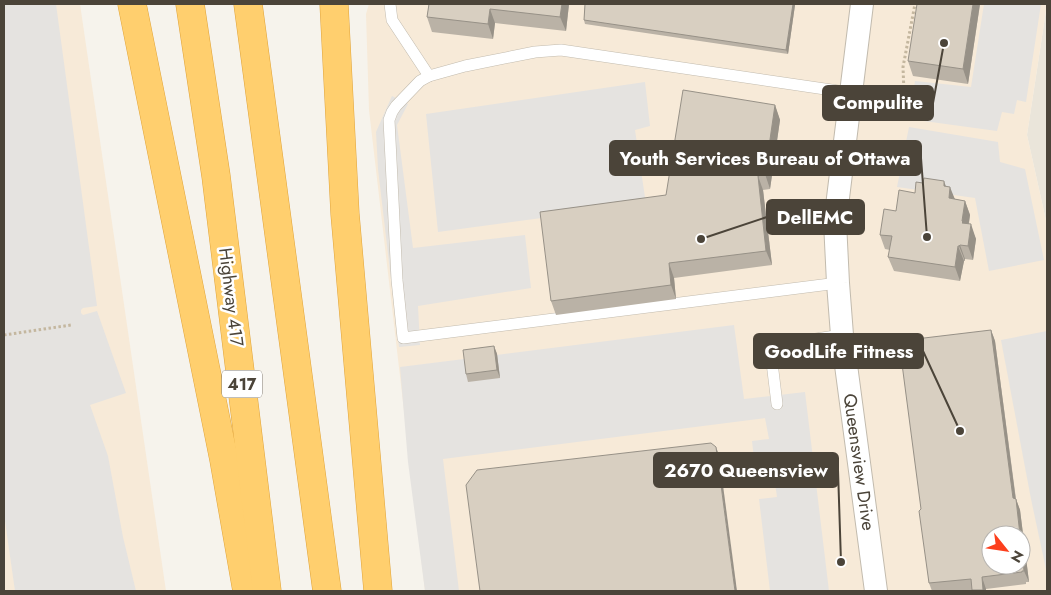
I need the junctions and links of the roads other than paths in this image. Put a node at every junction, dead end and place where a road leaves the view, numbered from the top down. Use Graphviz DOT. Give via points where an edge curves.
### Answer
graph roads {
  1 [pos="132,4"];
  2 [pos="190,4"];
  3 [pos="248,4"];
  4 [pos="334,4"];
  5 [pos="390,4"];
  6 [pos="862,4"];
  7 [pos="429,76"];
  8 [pos="852,92"];
  9 [pos="838,283"];
  10 [pos="842,335"];
  11 [pos="777,404"];
  12 [pos="247,591"];
  13 [pos="267,591"];
  14 [pos="326,591"];
  15 [pos="378,591"];
  16 [pos="876,591"];
  1 -- 12 [label="highway" via="224,460"];
  2 -- 13 [label="highway, Highway 417 / 417" via="216,176"];
  3 -- 14 [label="highway"];
  4 -- 15 [label="highway" via="345,214"];
  5 -- 7 [label="lane" via="392,20"];
  6 -- 8 [label="street, Queensview Drive"];
  7 -- 8 [label="lane" via="535,52 561,50"];
  7 -- 9 [label="lane" via="396,106 389,120 403,338"];
  8 -- 9 [label="street, Queensview Drive" via="836,222"];
  9 -- 10 [label="street, Queensview Drive"];
  10 -- 11 [label="lane" via="770,346"];
  10 -- 16 [label="street, Queensview Drive"];
}
